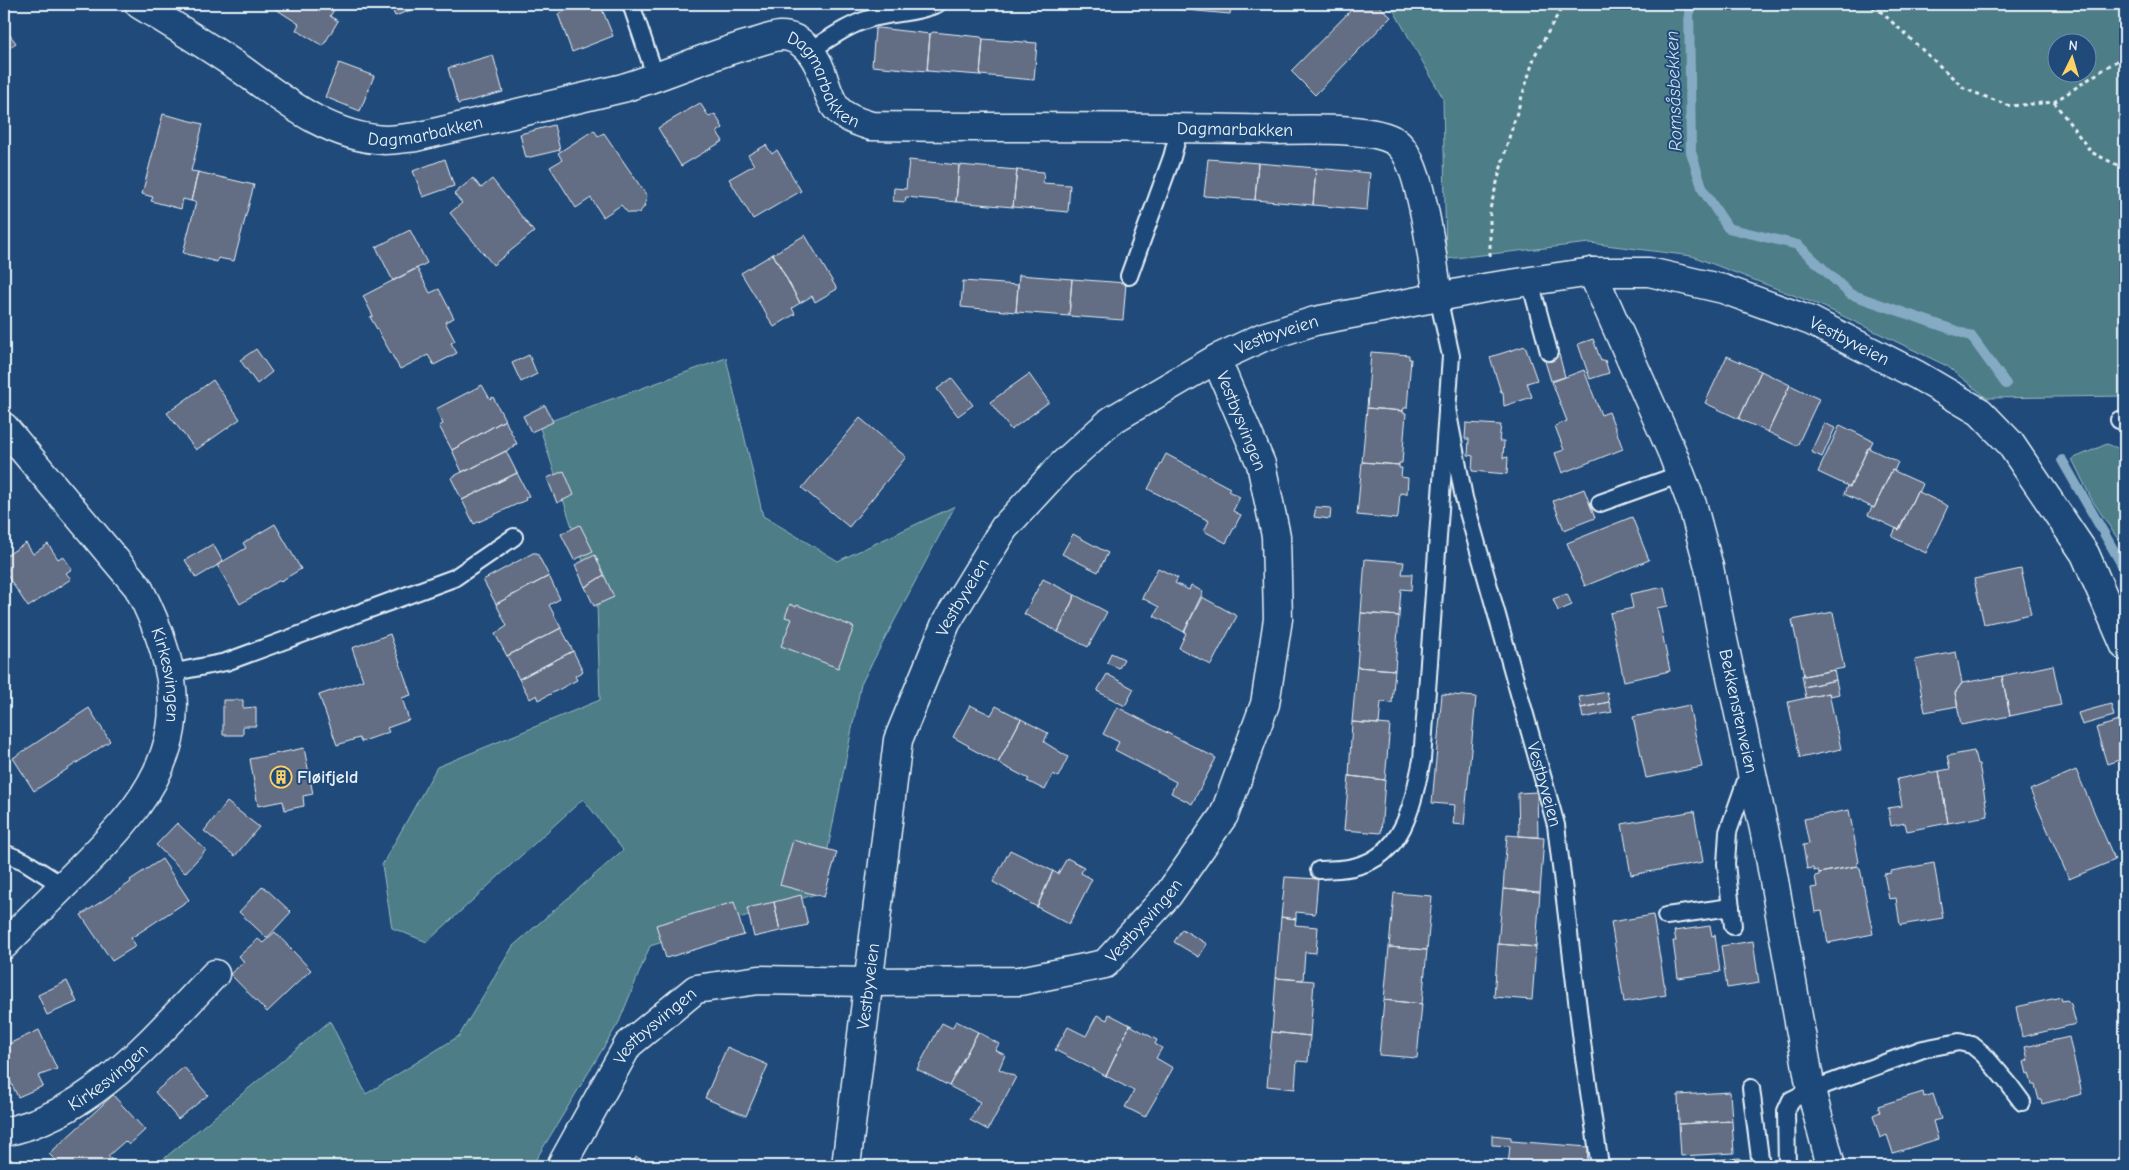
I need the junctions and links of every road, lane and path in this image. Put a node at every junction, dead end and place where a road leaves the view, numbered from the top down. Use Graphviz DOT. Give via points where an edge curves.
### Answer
graph roads {
  1 [pos="139,4"];
  2 [pos="631,4"];
  3 [pos="938,4"];
  4 [pos="1564,4"];
  5 [pos="1865,4"];
  6 [pos="811,50"];
  7 [pos="2125,58"];
  8 [pos="656,78"];
  9 [pos="2054,102"];
  10 [pos="1180,127"];
  11 [pos="2125,169"];
  12 [pos="1592,272"];
  13 [pos="1129,276"];
  14 [pos="1530,281"];
  15 [pos="1490,287"];
  16 [pos="1438,297"];
  17 [pos="1549,352"];
  18 [pos="1216,359"];
  19 [pos="1447,409"];
  20 [pos="4,427"];
  21 [pos="1681,474"];
  22 [pos="1600,503"];
  23 [pos="514,537"];
  24 [pos="2125,646"];
  25 [pos="170,673"];
  26 [pos="1750,769"];
  27 [pos="4,853"];
  28 [pos="1318,870"];
  29 [pos="63,886"];
  30 [pos="1731,907"];
  31 [pos="1666,916"];
  32 [pos="1733,926"];
  33 [pos="4,945"];
  34 [pos="215,974"];
  35 [pos="868,982"];
  36 [pos="1752,1088"];
  37 [pos="1810,1090"];
  38 [pos="2022,1102"];
  39 [pos="4,1132"];
  40 [pos="561,1166"];
  41 [pos="846,1166"];
  42 [pos="1600,1166"];
  43 [pos="1761,1166"];
  44 [pos="1787,1166"];
  45 [pos="1830,1166"];
  1 -- 8 [label="street, Dagmarbakken" via="240,69 286,103 353,136 386,140 416,137"];
  2 -- 8 [label="lane"];
  3 -- 6 [label="lane" via="852,25"];
  4 -- 15 [label="path" via="1535,55 1503,158 1490,209"];
  5 -- 9 [label="path" via="1879,10 1965,89 2010,106"];
  6 -- 8 [label="street, Dagmarbakken" via="781,36 729,50"];
  6 -- 10 [label="street, Dagmarbakken" via="837,110 849,120 871,126"];
  7 -- 9 [label="path"];
  9 -- 11 [label="path" via="2091,152"];
  10 -- 13 [label="lane"];
  10 -- 16 [label="street, Dagmarbakken" via="1346,131 1376,134 1396,142 1407,153 1420,194"];
  12 -- 14 [label="street, Vestbyveien"];
  12 -- 21 [label="street, Bekkenstenveien"];
  12 -- 24 [label="street, Vestbyveien" via="1649,272 1723,290 1811,321 1917,375 1980,412 2010,443 2085,554"];
  14 -- 15 [label="street, Vestbyveien"];
  14 -- 17 [label="lane"];
  15 -- 16 [label="street, Vestbyveien"];
  16 -- 18 [label="street, Vestbyveien" via="1315,321 1263,337"];
  16 -- 19 [label="lane, Vestbyveien" via="1451,356"];
  18 -- 35 [label="street, Vestbyveien" via="1112,420 1062,465 1004,528 946,623 898,740"];
  18 -- 35 [label="street, Vestbysvingen" via="1261,464 1276,536 1278,619 1265,704 1224,815 1168,895 1105,964 1020,981"];
  19 -- 28 [label="lane, Vestbyveien" via="1422,760 1414,796 1400,836 1379,857 1357,866"];
  19 -- 42 [label="lane, Vestbyveien" via="1464,498 1556,825"];
  20 -- 25 [label="street, Kirkesvingen" via="138,587 152,614"];
  21 -- 22 [label="lane"];
  21 -- 26 [label="street, Bekkenstenveien" via="1709,567"];
  23 -- 25 [label="lane" via="454,578 226,662"];
  25 -- 29 [label="street, Kirkesvingen" via="171,729 157,773 122,827"];
  26 -- 30 [label="lane" via="1728,832 1726,864"];
  26 -- 37 [label="street, Bekkenstenveien" via="1769,852"];
  27 -- 29 [label="lane" via="24,861"];
  29 -- 33 [label="street, Kirkesvingen"];
  30 -- 31 [label="lane"];
  30 -- 32 [label="lane"];
  34 -- 39 [label="street, Kirkesvingen" via="106,1082 69,1107 26,1128"];
  35 -- 40 [label="street, Vestbysvingen" via="759,980 696,989 628,1045"];
  35 -- 41 [label="street, Vestbyveien"];
  36 -- 43 [label="lane"];
  37 -- 38 [label="lane" via="1923,1049 1959,1042 1972,1045 1983,1054"];
  37 -- 44 [label="lane" via="1791,1100 1786,1111"];
  37 -- 45 [label="street, Bekkenstenveien"];
}
